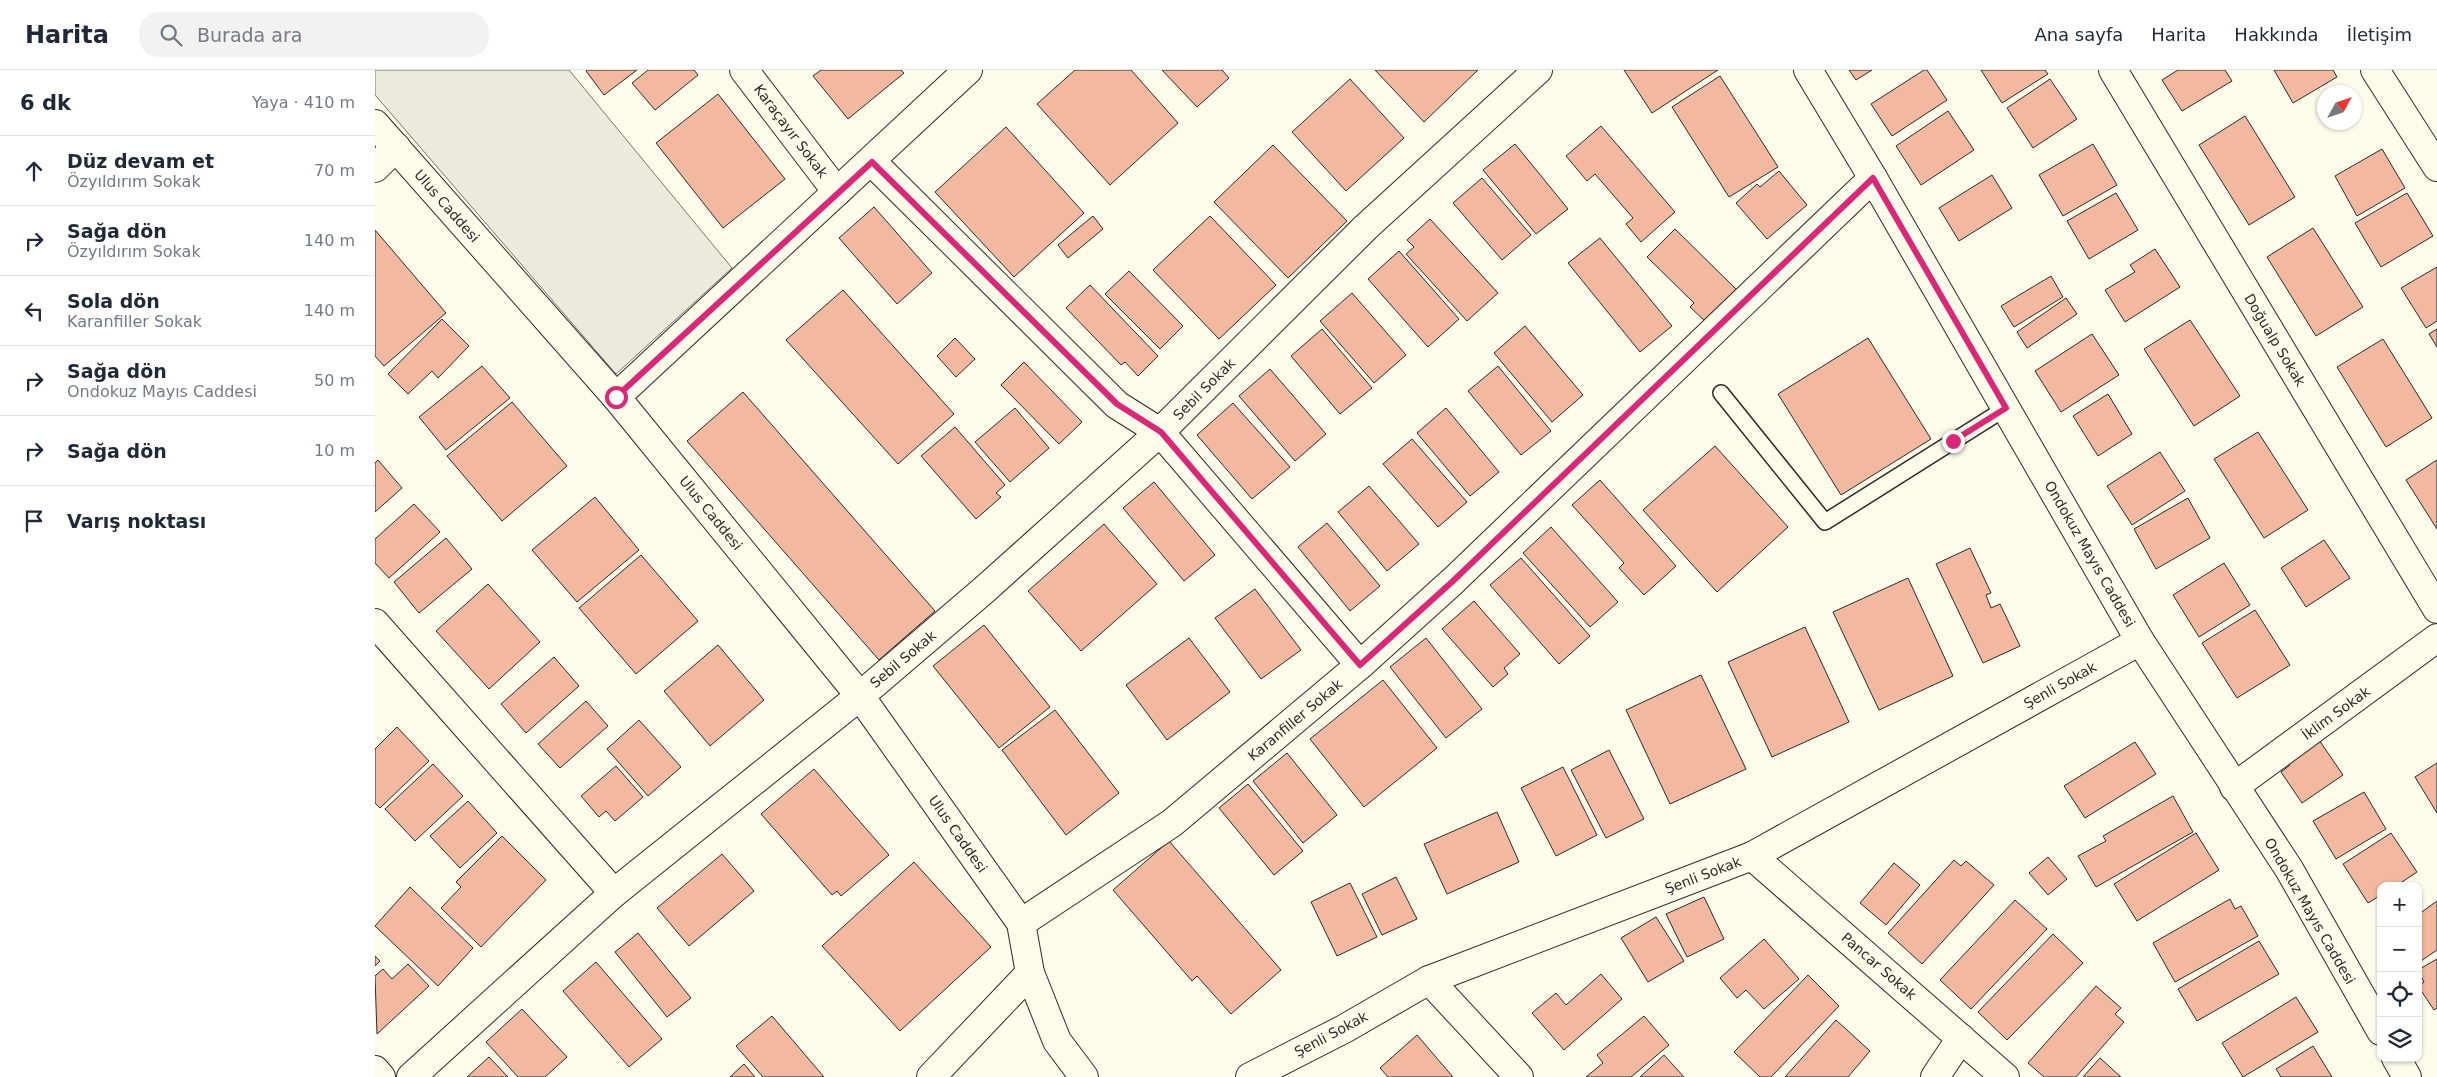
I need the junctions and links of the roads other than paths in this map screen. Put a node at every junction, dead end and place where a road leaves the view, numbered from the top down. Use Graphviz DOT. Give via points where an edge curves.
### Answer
graph roads {
  1 [pos="744,70"];
  2 [pos="968,70"];
  3 [pos="1538,70"];
  4 [pos="1808,70"];
  5 [pos="2113,70"];
  6 [pos="2375,70"];
  7 [pos="375,124"];
  8 [pos="396,147"];
  9 [pos="872,162"];
  10 [pos="2437,166"];
  11 [pos="375,168"];
  12 [pos="1873,178"];
  13 [pos="837,192"];
  14 [pos="1721,394"];
  15 [pos="616,397"];
  16 [pos="2006,408"];
  17 [pos="1161,432"];
  18 [pos="2437,609"];
  19 [pos="375,623"];
  20 [pos="2437,638"];
  21 [pos="2140,641"];
  22 [pos="1360,665"];
  23 [pos="860,696"];
  24 [pos="2234,787"];
  25 [pos="1752,856"];
  26 [pos="614,893"];
  27 [pos="1021,923"];
  28 [pos="1030,973"];
  29 [pos="1429,980"];
  30 [pos="2377,1025"];
  31 [pos="1961,1038"];
  32 [pos="2398,1062"];
  33 [pos="375,1070"];
  34 [pos="381,1077"];
  35 [pos="411,1077"];
  36 [pos="931,1077"];
  37 [pos="1084,1077"];
  38 [pos="1251,1077"];
  39 [pos="1519,1077"];
  40 [pos="1935,1077"];
  41 [pos="2005,1077"];
  42 [pos="2407,1077"];
  1 -- 13 [label="street, Karaçayır Sokak"];
  2 -- 9 [label="street"];
  3 -- 17 [label="street, Sebil Sokak" via="1366,227"];
  4 -- 12 [label="street, Ondokuz Mayıs Caddesi"];
  5 -- 18 [label="street, Doğualp Sokak"];
  6 -- 10 [label="street"];
  7 -- 8 [label="street, Ulus Caddesi"];
  8 -- 11 [label="street"];
  8 -- 15 [label="street, Ulus Caddesi"];
  9 -- 13 [label="street"];
  9 -- 17 [label="street" via="1117,404"];
  12 -- 16 [label="street, Ondokuz Mayıs Caddesi"];
  12 -- 22 [label="street, Karanfiller Sokak" via="1453,581"];
  13 -- 15 [label="street"];
  14 -- 16 [label="lane" via="1825,522"];
  15 -- 23 [label="street, Ulus Caddesi"];
  16 -- 21 [label="street, Ondokuz Mayıs Caddesi"];
  17 -- 22 [label="street"];
  17 -- 23 [label="street, Sebil Sokak"];
  19 -- 26 [label="street"];
  20 -- 24 [label="street, İklim Sokak"];
  21 -- 24 [label="street, Ondokuz Mayıs Caddesi"];
  21 -- 25 [label="street, Şenli Sokak"];
  22 -- 27 [label="street, Karanfiller Sokak" via="1172,823"];
  23 -- 26 [label="street, Sebil Sokak"];
  23 -- 27 [label="street, Ulus Caddesi"];
  24 -- 30 [label="street, Ondokuz Mayıs Caddesi" via="2289,869"];
  25 -- 29 [label="street, Şenli Sokak"];
  25 -- 31 [label="street, Pancar Sokak"];
  26 -- 35 [label="street, Sebil Sokak"];
  27 -- 28 [label="street"];
  28 -- 36 [label="street"];
  28 -- 37 [label="street" via="1057,1041"];
  29 -- 38 [label="street, Şenli Sokak"];
  29 -- 39 [label="street"];
  31 -- 40 [label="street"];
  31 -- 41 [label="street, Pancar Sokak"];
  32 -- 42 [label="street"];
  33 -- 34 [label="street"];
}
